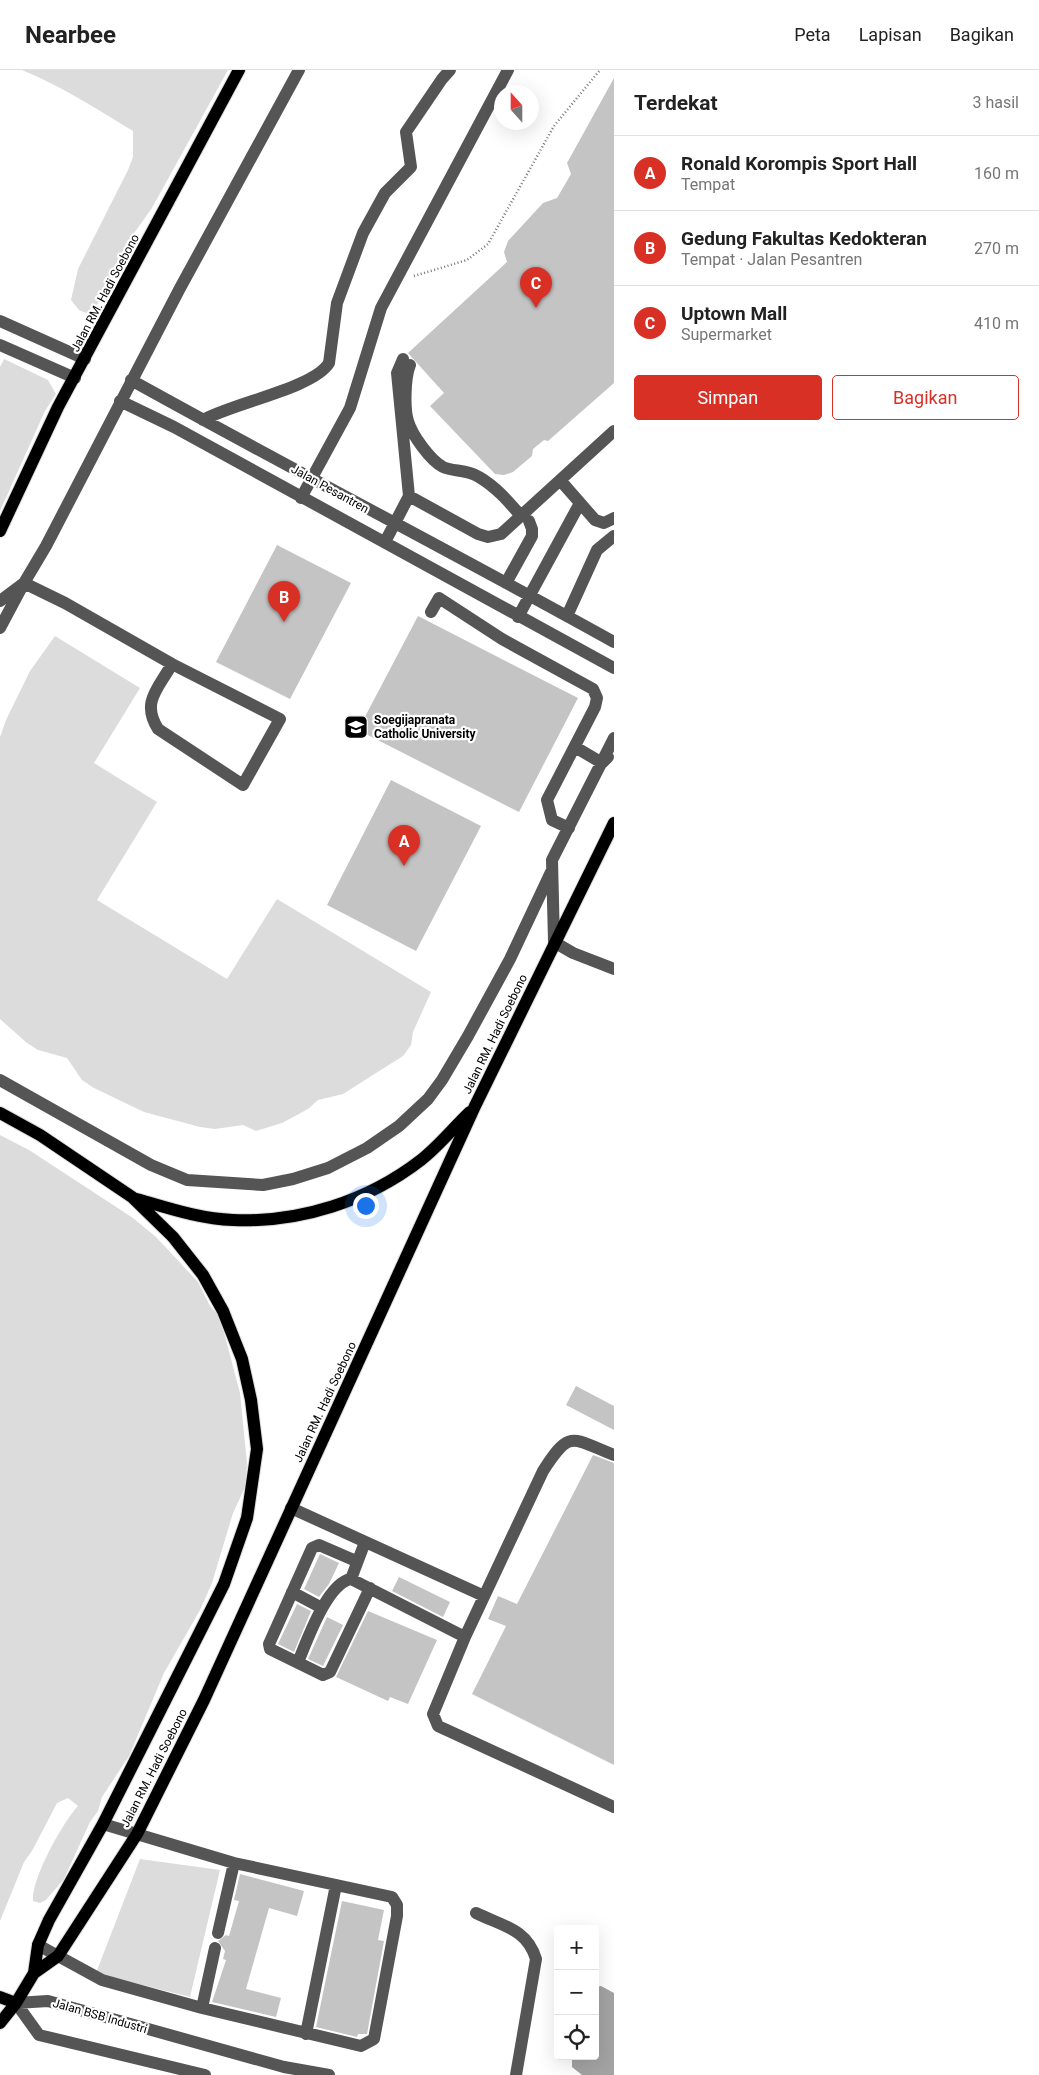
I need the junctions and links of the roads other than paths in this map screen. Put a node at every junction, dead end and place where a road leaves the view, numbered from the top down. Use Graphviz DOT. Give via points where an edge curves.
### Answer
graph roads {
  1 [pos="239,70"];
  2 [pos="299,70"];
  3 [pos="450,70"];
  4 [pos="508,70"];
  5 [pos="0,321"];
  6 [pos="0,345"];
  7 [pos="85,359"];
  8 [pos="75,378"];
  9 [pos="131,380"];
  10 [pos="120,401"];
  11 [pos="203,420"];
  12 [pos="614,431"];
  13 [pos="311,478"];
  14 [pos="560,480"];
  15 [pos="409,496"];
  16 [pos="301,498"];
  17 [pos="580,503"];
  18 [pos="525,518"];
  19 [pos="614,518"];
  20 [pos="394,524"];
  21 [pos="0,531"];
  22 [pos="612,541"];
  23 [pos="385,542"];
  24 [pos="24,583"];
  25 [pos="506,583"];
  26 [pos="530,596"];
  27 [pos="0,601"];
  28 [pos="430,612"];
  29 [pos="566,616"];
  30 [pos="518,617"];
  31 [pos="0,628"];
  32 [pos="614,642"];
  33 [pos="172,664"];
  34 [pos="614,668"];
  35 [pos="614,738"];
  36 [pos="575,747"];
  37 [pos="614,750"];
  38 [pos="602,763"];
  39 [pos="614,823"];
  40 [pos="569,828"];
  41 [pos="551,872"];
  42 [pos="554,942"];
  43 [pos="614,968"];
  44 [pos="0,1080"];
  45 [pos="475,1106"];
  46 [pos="0,1113"];
  47 [pos="132,1198"];
  48 [pos="614,1455"];
  49 [pos="291,1508"];
  50 [pos="365,1542"];
  51 [pos="356,1561"];
  52 [pos="350,1579"];
  53 [pos="370,1588"];
  54 [pos="292,1592"];
  55 [pos="484,1596"];
  56 [pos="322,1608"];
  57 [pos="465,1637"];
  58 [pos="298,1662"];
  59 [pos="614,1807"];
  60 [pos="103,1824"];
  61 [pos="137,1834"];
  62 [pos="234,1863"];
  63 [pos="336,1885"];
  64 [pos="476,1914"];
  65 [pos="218,1933"];
  66 [pos="38,1945"];
  67 [pos="215,1948"];
  68 [pos="58,1956"];
  69 [pos="34,1974"];
  70 [pos="0,1997"];
  71 [pos="16,2003"];
  72 [pos="202,2008"];
  73 [pos="0,2023"];
  74 [pos="306,2034"];
  75 [pos="205,2075"];
  76 [pos="328,2075"];
  77 [pos="516,2075"];
  1 -- 7 [label="main road, Jalan RM. Hadi Soebono"];
  2 -- 9 [label="street"];
  3 -- 11 [label="street" via="406,132 411,167 385,193 363,233 336,303 329,363 324,370 303,382"];
  4 -- 13 [label="street" via="381,308 350,408"];
  5 -- 7 [label="street"];
  6 -- 8 [label="street"];
  7 -- 8 [label="main road, Jalan RM. Hadi Soebono"];
  8 -- 21 [label="main road, Jalan RM. Hadi Soebono" via="58,407"];
  9 -- 10 [label="street"];
  9 -- 11 [label="street, Jalan Pesantren"];
  10 -- 16 [label="street, Jalan Pesantren" via="174,427"];
  10 -- 24 [label="street"];
  11 -- 13 [label="street, Jalan Pesantren"];
  12 -- 14 [label="street"];
  13 -- 16 [label="street"];
  13 -- 20 [label="street, Jalan Pesantren"];
  14 -- 17 [label="street"];
  14 -- 18 [label="street"];
  15 -- 18 [label="street" via="488,537 501,534"];
  15 -- 18 [label="street" via="396,373 407,362 408,421 414,433 438,463 477,475 499,491"];
  15 -- 20 [label="street"];
  16 -- 23 [label="street, Jalan Pesantren"];
  17 -- 19 [label="street" via="595,520 604,523"];
  17 -- 26 [label="street"];
  18 -- 25 [label="street" via="532,529 532,536"];
  20 -- 23 [label="street"];
  20 -- 25 [label="street, Jalan Pesantren"];
  22 -- 29 [label="street" via="597,550"];
  23 -- 30 [label="street, Jalan Pesantren"];
  24 -- 27 [label="street"];
  24 -- 31 [label="street"];
  24 -- 33 [label="street" via="65,602"];
  25 -- 26 [label="street, Jalan Pesantren"];
  26 -- 29 [label="street, Jalan Pesantren"];
  26 -- 30 [label="street"];
  28 -- 36 [label="street" via="439,598 502,639 593,689 597,698 595,707"];
  29 -- 32 [label="street, Jalan Pesantren"];
  30 -- 34 [label="street, Jalan Pesantren"];
  33 -- 33 [label="street" via="150,706 153,722 158,729 243,785 280,720"];
  35 -- 38 [label="street"];
  36 -- 38 [label="street"];
  36 -- 40 [label="street" via="546,800 552,820"];
  37 -- 38 [label="street"];
  38 -- 40 [label="street"];
  39 -- 42 [label="main road, Jalan RM. Hadi Soebono"];
  40 -- 41 [label="street" via="552,860"];
  41 -- 42 [label="street"];
  41 -- 44 [label="street" via="510,959 468,1036 428,1099 391,1132 328,1168 264,1185 187,1180 151,1165"];
  42 -- 43 [label="street" via="573,953"];
  42 -- 45 [label="main road, Jalan RM. Hadi Soebono"];
  45 -- 47 [label="main road" via="421,1160 373,1190 334,1207 272,1219 232,1220 191,1214"];
  45 -- 49 [label="main road, Jalan RM. Hadi Soebono"];
  46 -- 47 [label="main road, Jalan RM. Hadi Soebono"];
  47 -- 60 [label="main road, Jalan RM. Hadi Soebono" via="179,1244 203,1274 223,1311 242,1359 251,1400 256,1449 247,1518 224,1584"];
  48 -- 55 [label="street" via="574,1440 565,1441 558,1448 543,1471"];
  49 -- 50 [label="street"];
  49 -- 61 [label="main road, Jalan RM. Hadi Soebono" via="204,1700"];
  50 -- 51 [label="street"];
  50 -- 55 [label="street"];
  51 -- 52 [label="street"];
  51 -- 54 [label="street" via="319,1545 314,1546"];
  52 -- 53 [label="street"];
  52 -- 56 [label="street" via="337,1586"];
  53 -- 57 [label="street"];
  53 -- 58 [label="street" via="330,1672 322,1675"];
  54 -- 56 [label="street"];
  54 -- 58 [label="street" via="269,1647"];
  55 -- 57 [label="street"];
  56 -- 58 [label="street"];
  57 -- 59 [label="street" via="433,1714 438,1726"];
  60 -- 61 [label="street"];
  60 -- 66 [label="main road, Jalan RM. Hadi Soebono"];
  61 -- 62 [label="street"];
  61 -- 68 [label="main road, Jalan RM. Hadi Soebono"];
  62 -- 63 [label="street"];
  62 -- 65 [label="street"];
  63 -- 74 [label="street"];
  63 -- 74 [label="street" via="392,1898 397,1905 398,1916 376,2030 371,2042 361,2046"];
  64 -- 77 [label="street" via="525,1936 536,1959"];
  66 -- 68 [label="street"];
  66 -- 69 [label="main road, Jalan RM. Hadi Soebono"];
  67 -- 72 [label="street"];
  68 -- 69 [label="main road, Jalan RM. Hadi Soebono"];
  68 -- 72 [label="street" via="102,1980"];
  69 -- 71 [label="main road, Jalan RM. Hadi Soebono"];
  70 -- 71 [label="main road"];
  71 -- 73 [label="main road, Jalan RM. Hadi Soebono"];
  71 -- 75 [label="street" via="39,2035"];
  71 -- 76 [label="street, Jalan BSB Industri" via="48,2001 284,2067"];
  72 -- 74 [label="street"];
}
